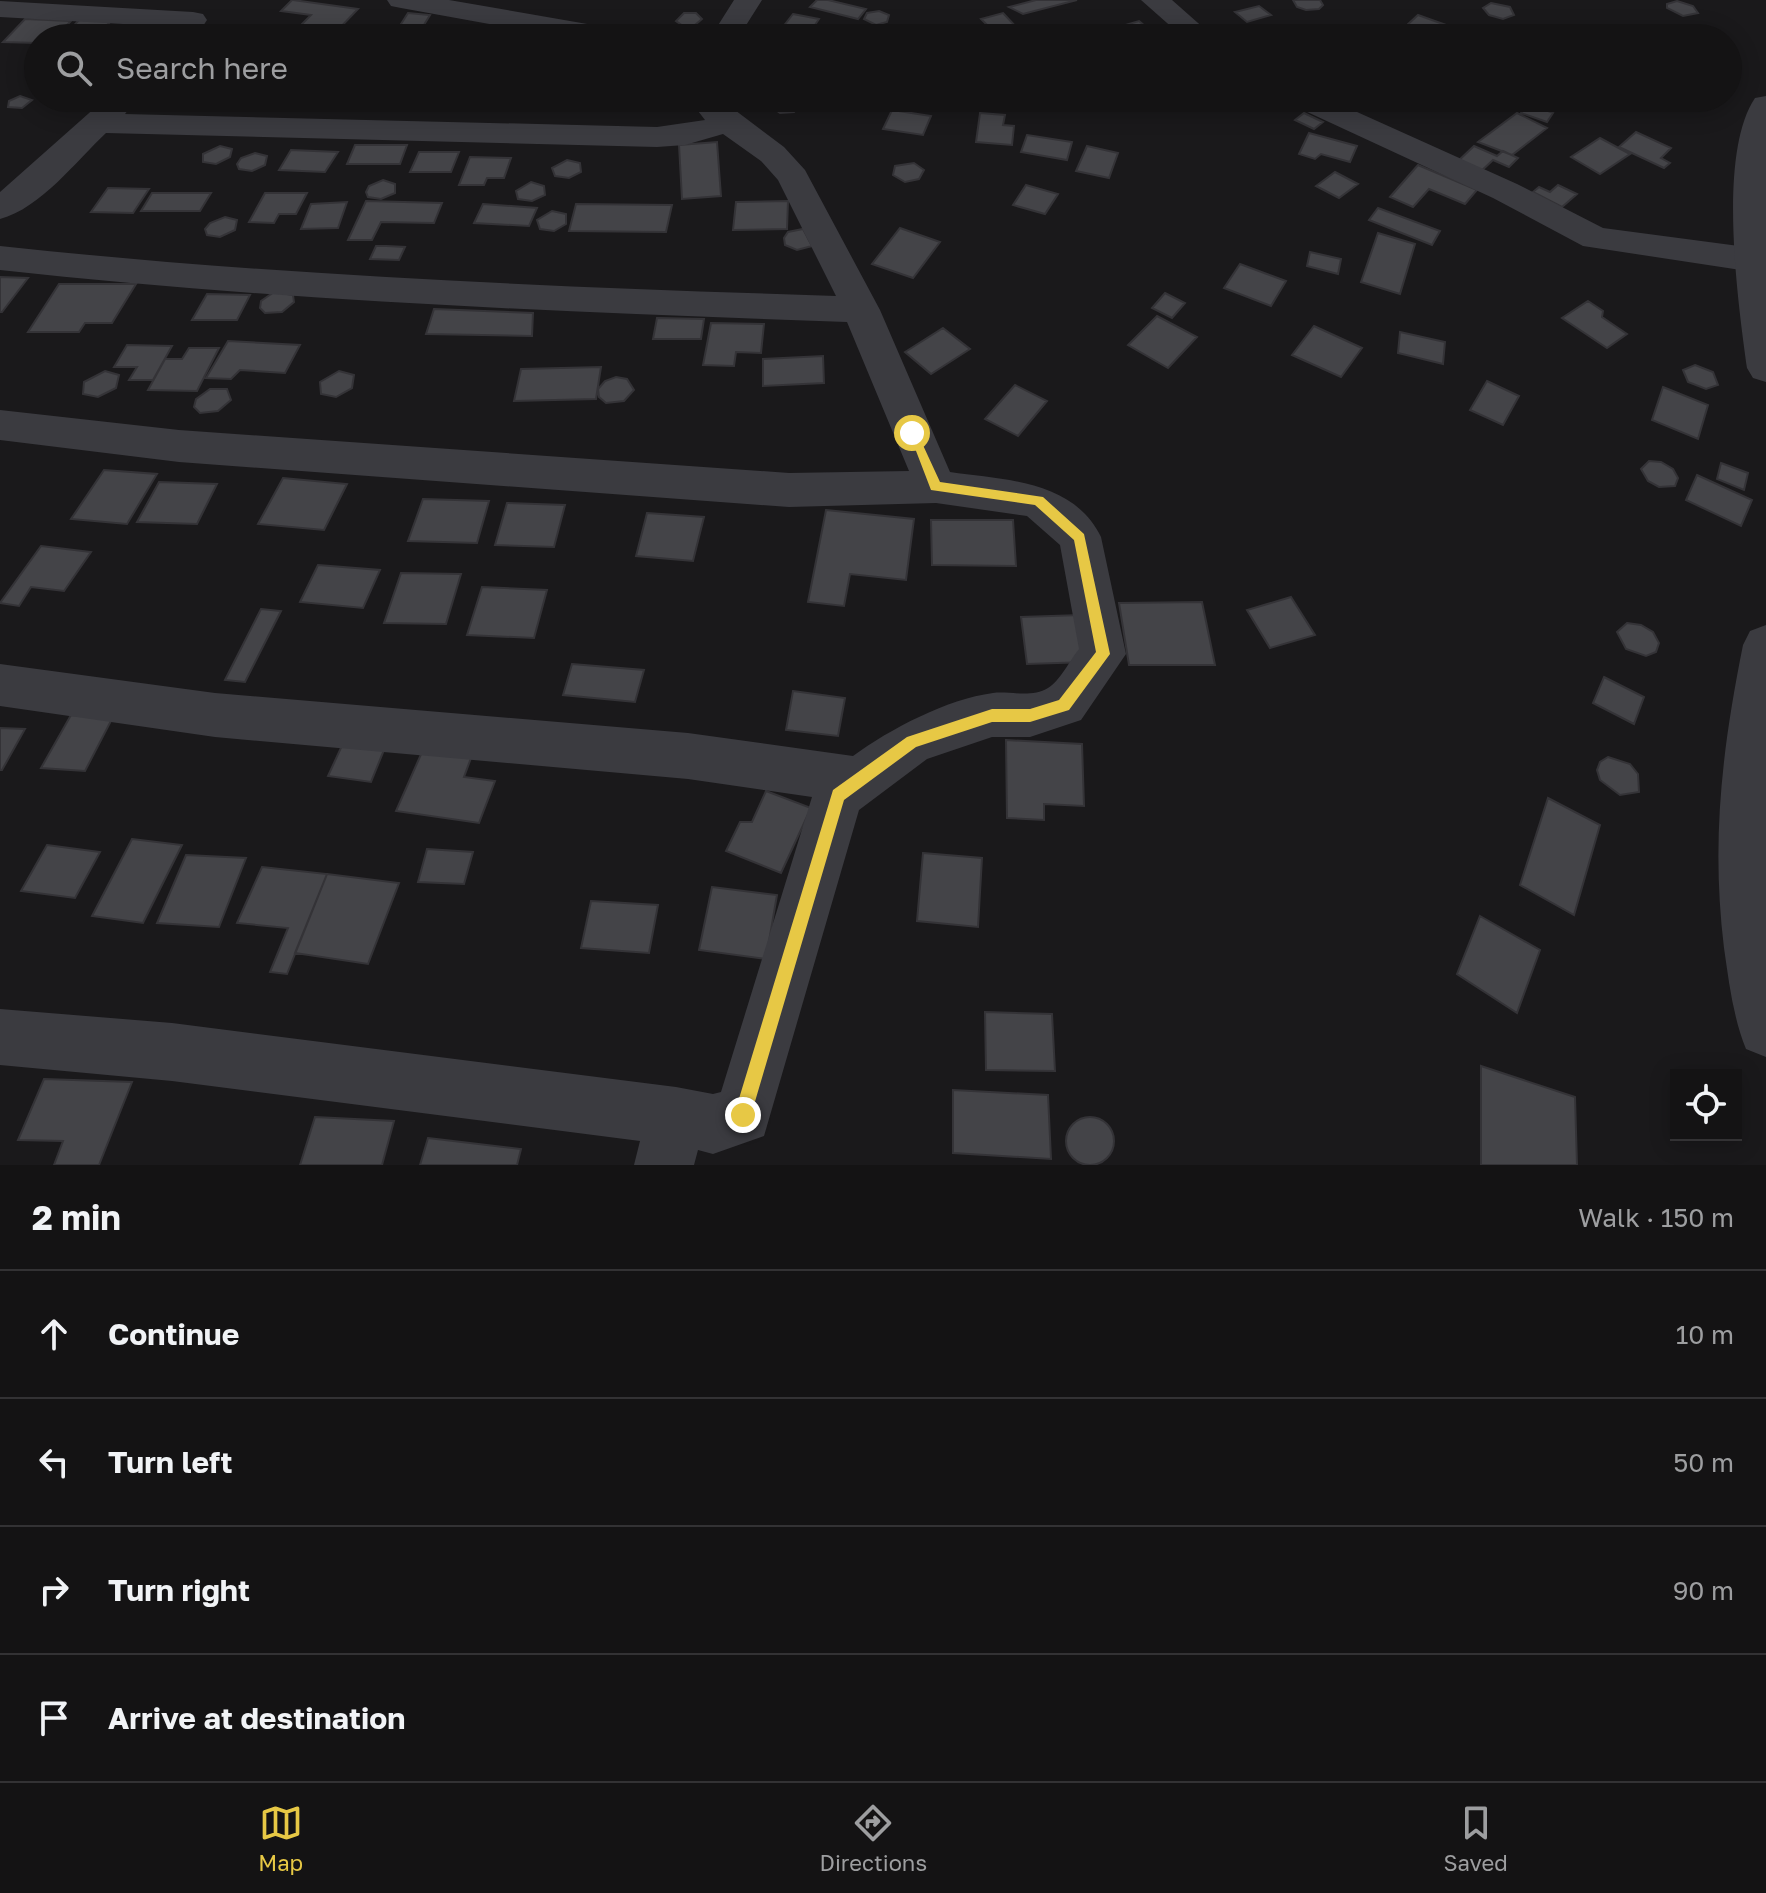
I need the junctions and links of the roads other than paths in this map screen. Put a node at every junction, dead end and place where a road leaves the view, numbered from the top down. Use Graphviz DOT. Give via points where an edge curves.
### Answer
graph roads {
  1 [pos="401,0"];
  2 [pos="748,0"];
  3 [pos="1155,0"];
  4 [pos="0,9"];
  5 [pos="194,19"];
  6 [pos="537,24"];
  7 [pos="733,24"];
  8 [pos="1184,24"];
  9 [pos="1766,108"];
  10 [pos="109,112"];
  11 [pos="714,112"];
  12 [pos="716,112"];
  13 [pos="1332,112"];
  14 [pos="97,123"];
  15 [pos="49,166"];
  16 [pos="0,168"];
  17 [pos="0,208"];
  18 [pos="0,258"];
  19 [pos="1754,260"];
  20 [pos="862,310"];
  21 [pos="1766,368"];
  22 [pos="0,425"];
  23 [pos="936,487"];
  24 [pos="1766,645"];
  25 [pos="0,685"];
  26 [pos="1762,698"];
  27 [pos="859,780"];
  28 [pos="1766,1029"];
  29 [pos="0,1037"];
  30 [pos="670,1140"];
  1 -- 6 [label="street"];
  2 -- 7 [label="street"];
  3 -- 8 [label="street"];
  4 -- 5 [label="street"];
  9 -- 19 [label="street" via="1751,167 1748,212"];
  10 -- 14 [label="street"];
  11 -- 14 [label="street" via="685,135 657,137"];
  12 -- 20 [label="street" via="748,133 792,175"];
  13 -- 19 [label="street" via="1595,238"];
  14 -- 15 [label="street"];
  15 -- 16 [label="street"];
  15 -- 17 [label="street"];
  18 -- 20 [label="street" via="175,277 545,299"];
  19 -- 21 [label="street"];
  20 -- 23 [label="street"];
  22 -- 23 [label="street" via="179,446 789,490"];
  23 -- 27 [label="street" via="1038,501 1080,537 1103,654 1064,705 1030,715 992,715 912,742"];
  24 -- 26 [label="street"];
  25 -- 27 [label="street" via="215,715 688,756"];
  26 -- 28 [label="street" via="1746,761 1744,837"];
  27 -- 30 [label="street" via="838,795 743,1115"];
  29 -- 30 [label="street" via="172,1052"];
}
